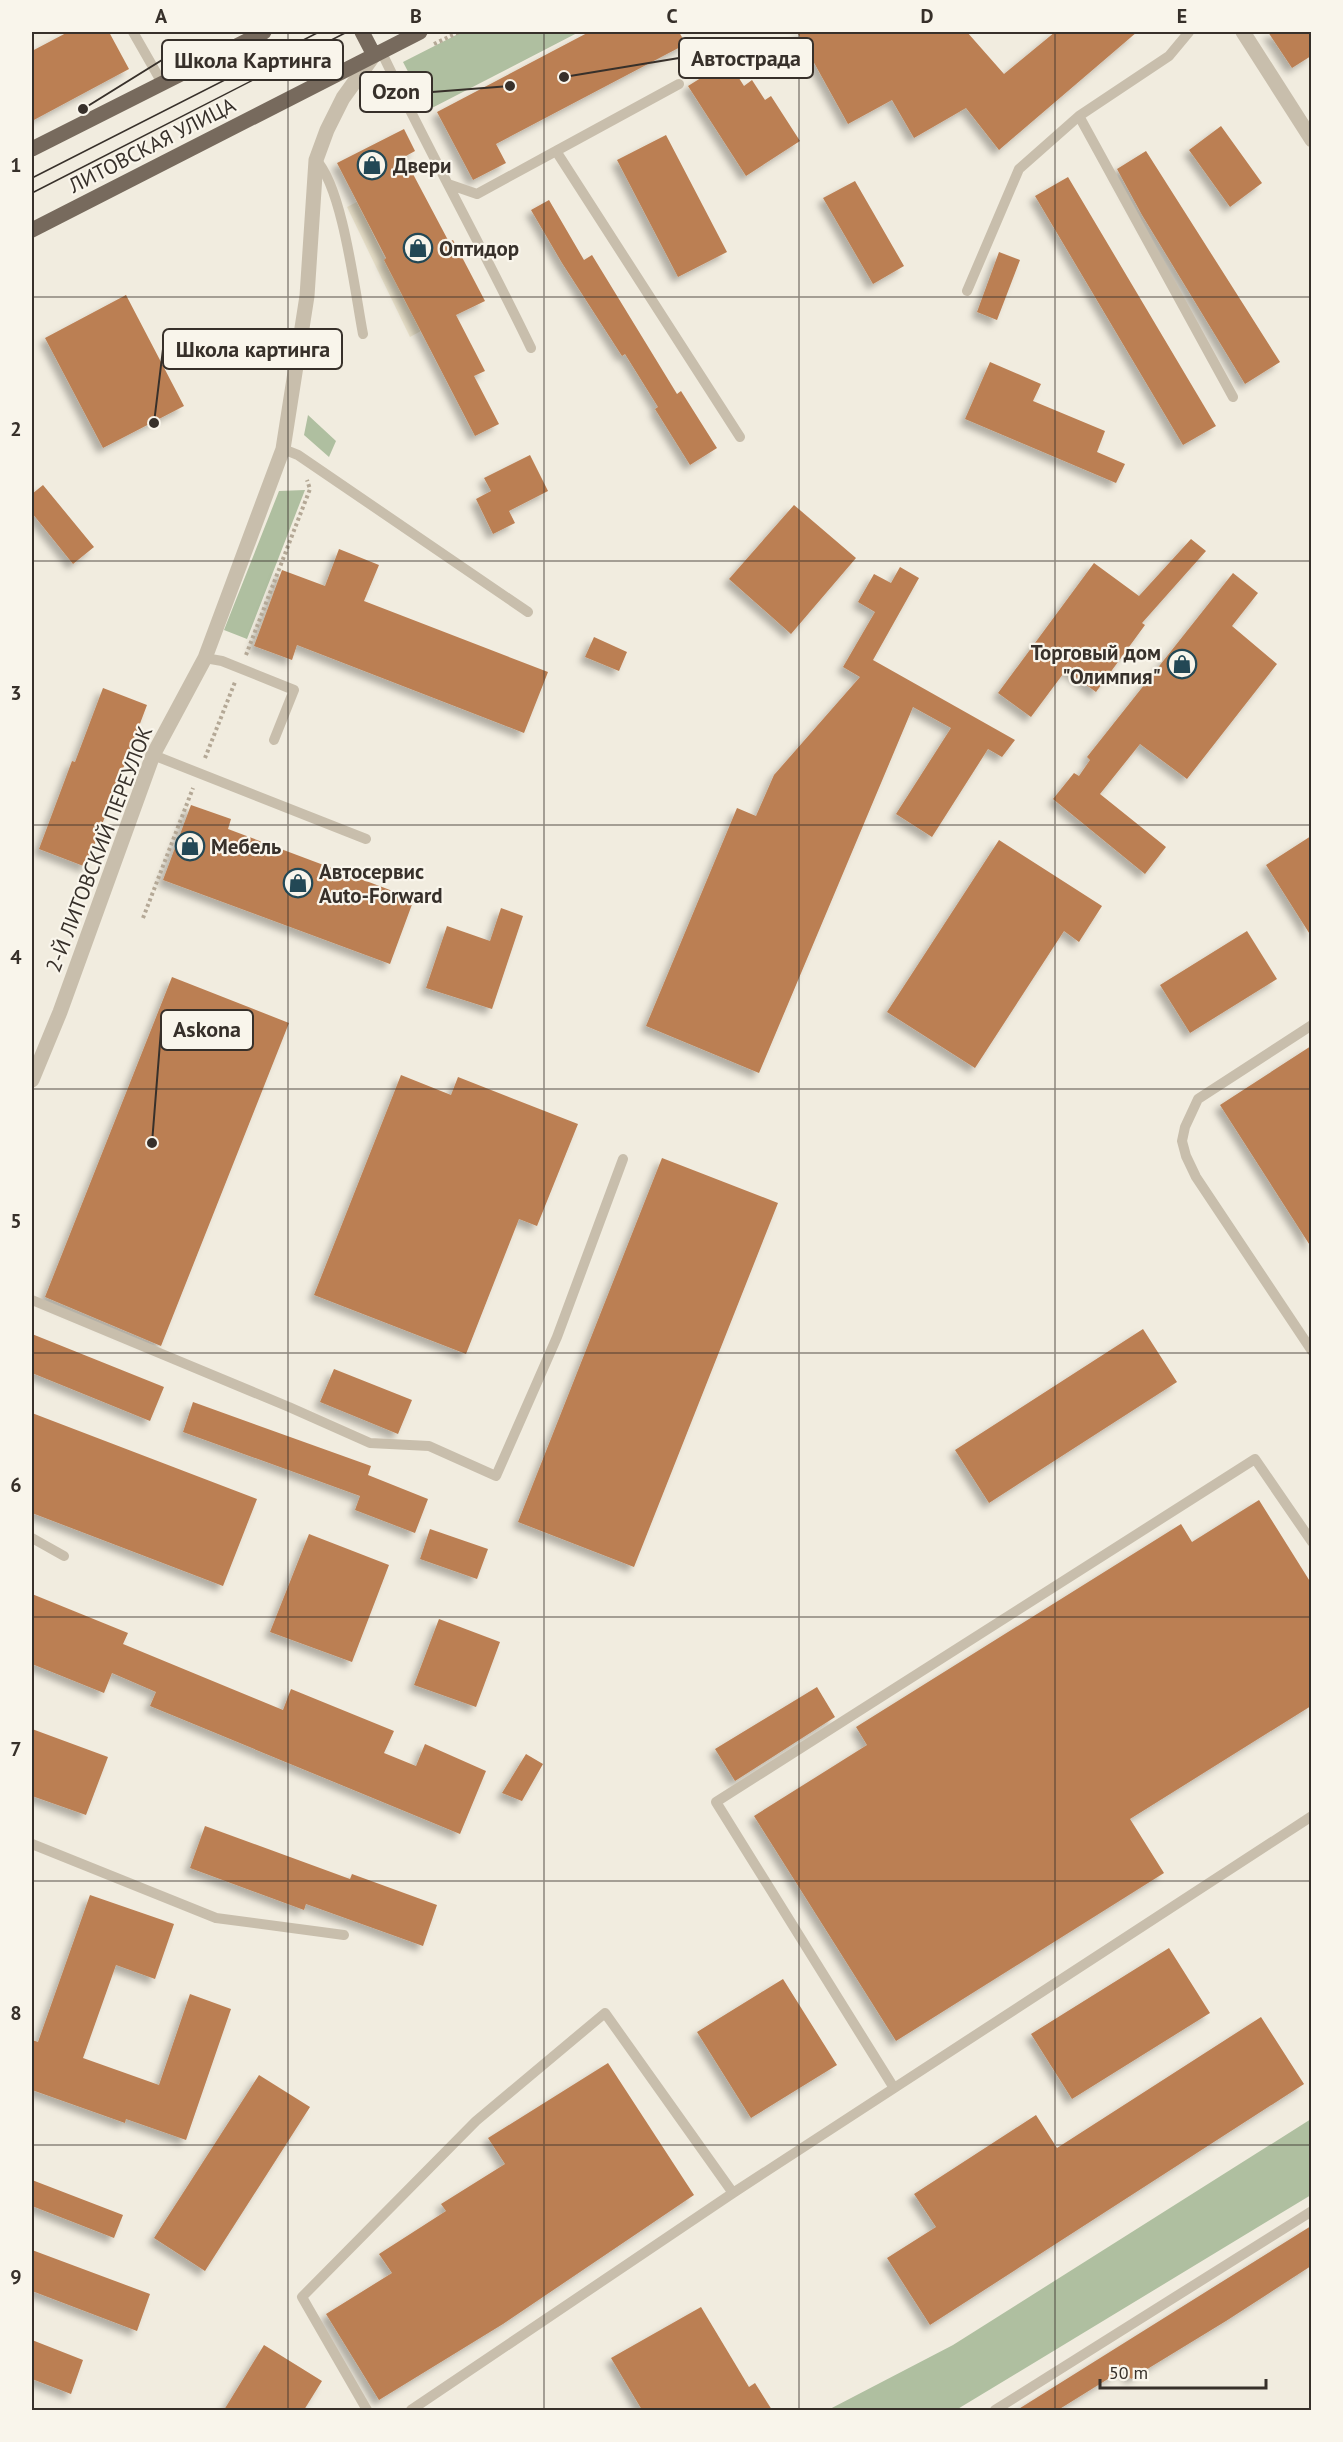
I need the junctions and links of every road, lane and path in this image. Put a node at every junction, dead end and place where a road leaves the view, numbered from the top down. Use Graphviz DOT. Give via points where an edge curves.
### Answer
graph roads {
  1 [pos="133,32"];
  2 [pos="264,32"];
  3 [pos="362,32"];
  4 [pos="420,32"];
  5 [pos="1189,32"];
  6 [pos="1243,32"];
  7 [pos="377,53"];
  8 [pos="162,81"];
  9 [pos="679,84"];
  10 [pos="1079,116"];
  11 [pos="1311,140"];
  12 [pos="32,149"];
  13 [pos="556,151"];
  14 [pos="316,160"];
  15 [pos="448,184"];
  16 [pos="32,230"];
  17 [pos="967,291"];
  18 [pos="363,334"];
  19 [pos="531,348"];
  20 [pos="1233,397"];
  21 [pos="740,437"];
  22 [pos="283,449"];
  23 [pos="528,612"];
  24 [pos="205,658"];
  25 [pos="274,740"];
  26 [pos="153,755"];
  27 [pos="366,839"];
  28 [pos="1311,1025"];
  29 [pos="32,1080"];
  30 [pos="623,1159"];
  31 [pos="32,1300"];
  32 [pos="1311,1351"];
  33 [pos="32,1538"];
  34 [pos="1311,1542"];
  35 [pos="64,1556"];
  36 [pos="1311,1816"];
  37 [pos="32,1844"];
  38 [pos="344,1935"];
  39 [pos="894,2088"];
  40 [pos="733,2193"];
  41 [pos="1311,2211"];
  42 [pos="367,2410"];
  43 [pos="411,2410"];
  44 [pos="995,2410"];
  1 -- 8 [label="lane"];
  2 -- 8 [label="main road"];
  3 -- 7 [label="main road"];
  4 -- 7 [label="main road, ЛИТОВСКАЯ УЛИЦА"];
  5 -- 10 [label="lane" via="1169,56"];
  6 -- 11 [label="street"];
  7 -- 14 [label="street, 2-Й ЛИТОВСКИЙ ПЕРЕУЛОК" via="343,98"];
  7 -- 15 [label="lane"];
  7 -- 16 [label="main road, ЛИТОВСКАЯ УЛИЦА"];
  8 -- 12 [label="main road"];
  9 -- 13 [label="lane"];
  10 -- 17 [label="lane" via="1019,169"];
  10 -- 20 [label="lane"];
  13 -- 15 [label="lane" via="477,194"];
  13 -- 21 [label="lane"];
  14 -- 18 [label="lane" via="323,167 339,210"];
  14 -- 22 [label="street, 2-Й ЛИТОВСКИЙ ПЕРЕУЛОК" via="307,296"];
  15 -- 19 [label="lane"];
  22 -- 23 [label="lane" via="298,455"];
  22 -- 24 [label="street, 2-Й ЛИТОВСКИЙ ПЕРЕУЛОК"];
  24 -- 25 [label="lane" via="294,690"];
  24 -- 26 [label="street, 2-Й ЛИТОВСКИЙ ПЕРЕУЛОК"];
  26 -- 27 [label="lane"];
  26 -- 29 [label="street, 2-Й ЛИТОВСКИЙ ПЕРЕУЛОК"];
  28 -- 32 [label="lane" via="1198,1099 1182,1141 1196,1177"];
  30 -- 31 [label="lane" via="557,1337 496,1476 429,1446 370,1443"];
  33 -- 35 [label="lane"];
  34 -- 39 [label="lane" via="1255,1459 716,1802"];
  36 -- 39 [label="lane"];
  37 -- 38 [label="lane" via="216,1918"];
  39 -- 40 [label="lane"];
  40 -- 42 [label="lane" via="605,2013 476,2121 302,2297"];
  40 -- 43 [label="lane"];
  41 -- 44 [label="lane"];
}
